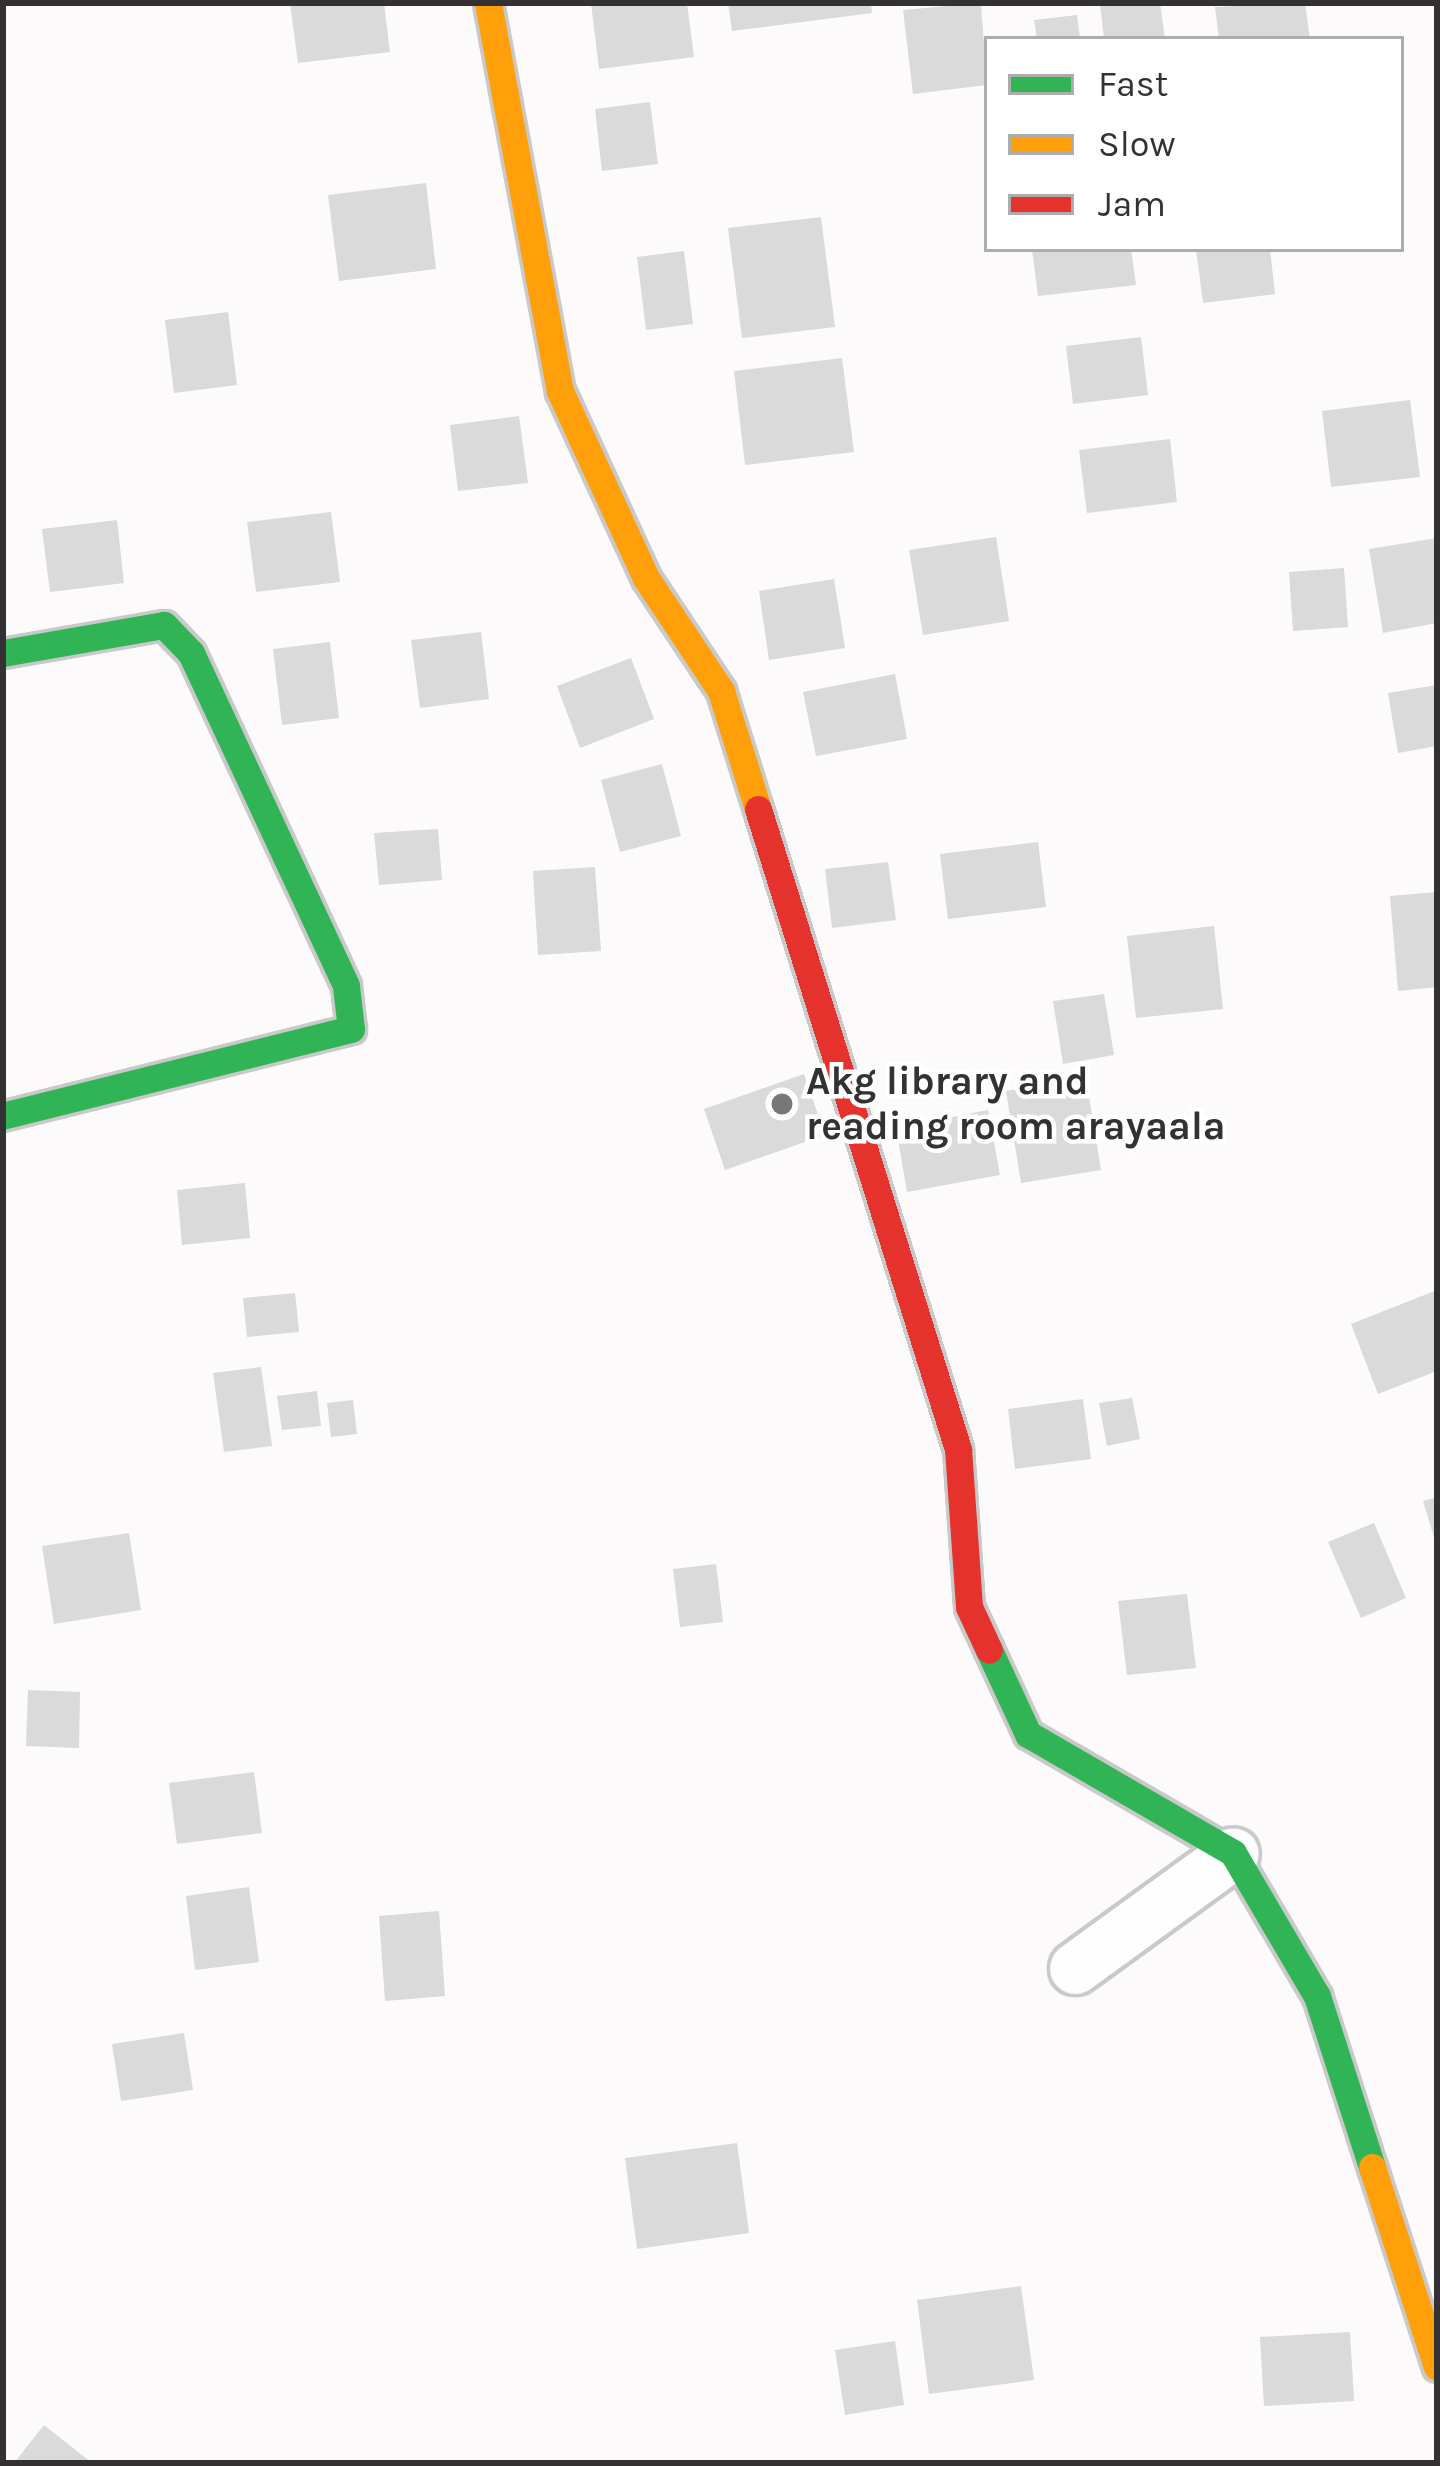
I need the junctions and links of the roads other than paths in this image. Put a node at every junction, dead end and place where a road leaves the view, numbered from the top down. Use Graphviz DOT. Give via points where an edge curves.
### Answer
graph roads {
  1 [pos="488,3"];
  2 [pos="3,653"];
  3 [pos="3,1117"];
  4 [pos="1233,1853"];
  5 [pos="1075,1968"];
  6 [pos="1437,2367"];
  1 -- 4 [label="street" via="560,391 646,578 722,691 958,1449 970,1607 1028,1734"];
  2 -- 3 [label="street" via="164,625 191,653 346,986 351,1029"];
  4 -- 5 [label="street"];
  4 -- 6 [label="street" via="1317,1996"];
}
